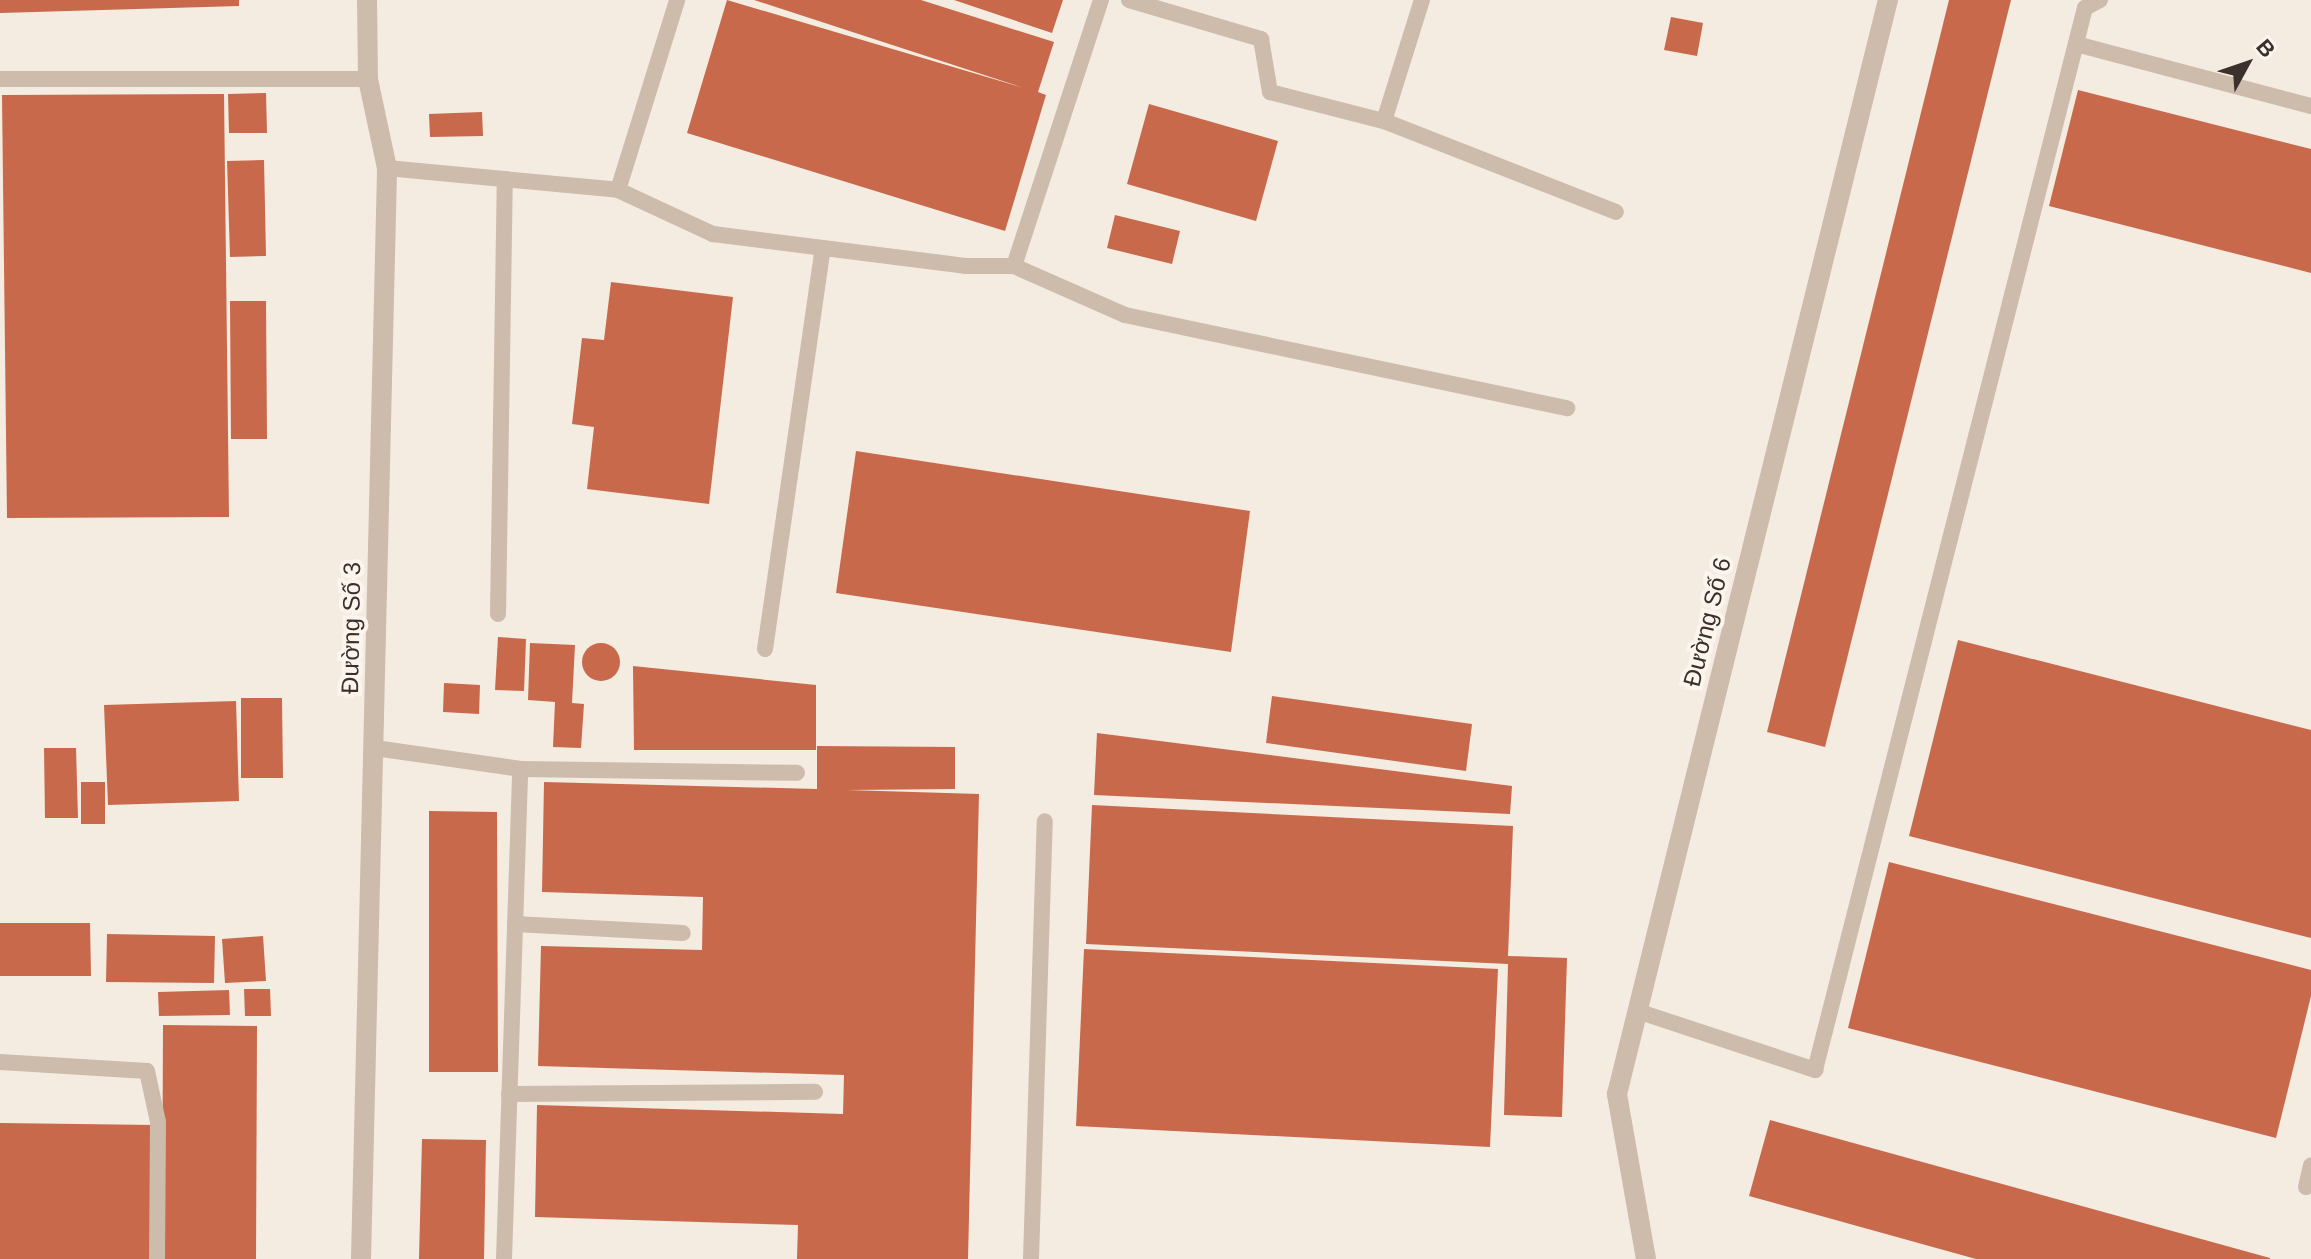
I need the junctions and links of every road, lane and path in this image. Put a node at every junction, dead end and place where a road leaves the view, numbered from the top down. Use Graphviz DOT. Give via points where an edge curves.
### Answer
graph roads {
  1 [pos="367,0"];
  2 [pos="677,0"];
  3 [pos="1101,0"];
  4 [pos="1129,0"];
  5 [pos="1422,0"];
  6 [pos="1888,0"];
  7 [pos="2100,0"];
  8 [pos="2076,44"];
  9 [pos="0,79"];
  10 [pos="368,79"];
  11 [pos="2311,106"];
  12 [pos="1384,121"];
  13 [pos="387,168"];
  14 [pos="505,179"];
  15 [pos="618,190"];
  16 [pos="1616,212"];
  17 [pos="823,248"];
  18 [pos="1014,266"];
  19 [pos="1567,408"];
  20 [pos="498,614"];
  21 [pos="765,649"];
  22 [pos="375,748"];
  23 [pos="520,769"];
  24 [pos="797,773"];
  25 [pos="1045,821"];
  26 [pos="515,924"];
  27 [pos="683,933"];
  28 [pos="1637,1011"];
  29 [pos="0,1062"];
  30 [pos="815,1092"];
  31 [pos="509,1094"];
  32 [pos="2311,1166"];
  33 [pos="2306,1187"];
  34 [pos="157,1259"];
  35 [pos="361,1259"];
  36 [pos="504,1259"];
  37 [pos="1031,1259"];
  38 [pos="1646,1259"];
  1 -- 10 [label="street, Đường Số 3"];
  2 -- 15 [label="lane"];
  3 -- 18 [label="lane"];
  4 -- 12 [label="lane" via="1261,39 1270,92"];
  5 -- 12 [label="lane"];
  6 -- 28 [label="street, Đường Số 6"];
  7 -- 8 [label="lane" via="2085,8"];
  8 -- 11 [label="lane"];
  8 -- 28 [label="lane" via="1815,1070"];
  9 -- 10 [label="lane"];
  10 -- 13 [label="street, Đường Số 3"];
  12 -- 16 [label="lane"];
  13 -- 14 [label="lane"];
  13 -- 22 [label="street, Đường Số 3"];
  14 -- 15 [label="lane"];
  14 -- 20 [label="lane"];
  15 -- 17 [label="lane" via="713,234"];
  17 -- 18 [label="lane" via="967,266"];
  17 -- 21 [label="lane"];
  18 -- 19 [label="lane" via="1125,315"];
  22 -- 23 [label="lane"];
  22 -- 35 [label="street, Đường Số 3"];
  23 -- 24 [label="lane"];
  23 -- 26 [label="lane"];
  25 -- 37 [label="lane"];
  26 -- 27 [label="lane"];
  26 -- 31 [label="lane"];
  28 -- 38 [label="street, Đường Số 6" via="1617,1094"];
  29 -- 34 [label="lane" via="147,1071 158,1122"];
  30 -- 31 [label="lane"];
  31 -- 36 [label="lane"];
  32 -- 33 [label="lane"];
}
